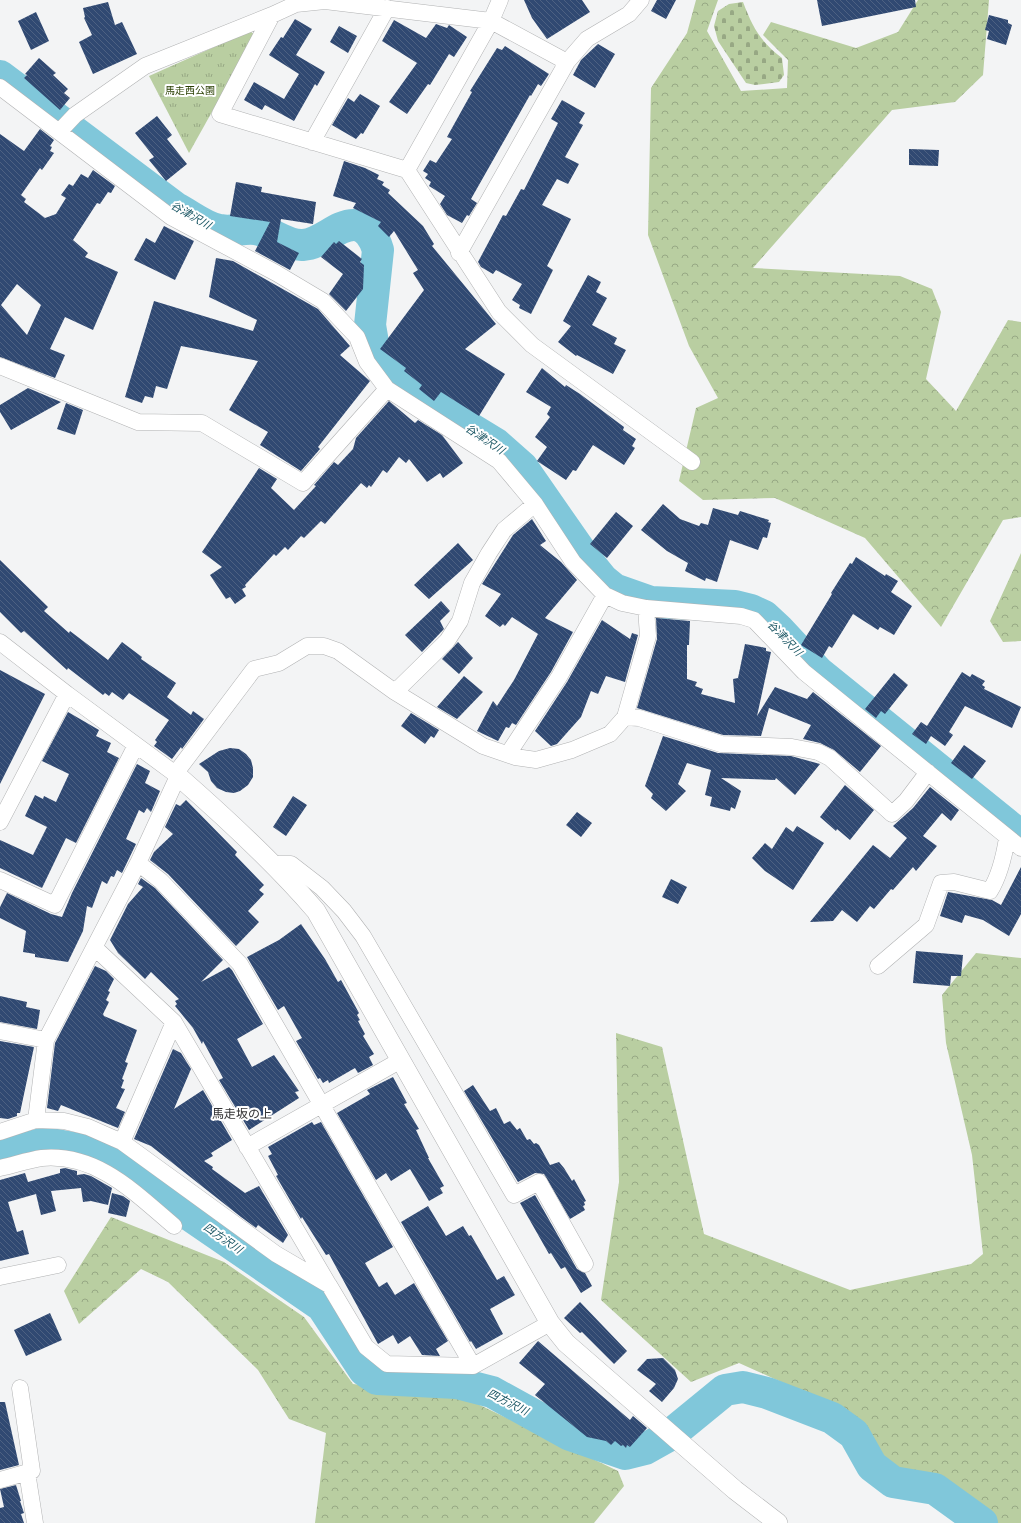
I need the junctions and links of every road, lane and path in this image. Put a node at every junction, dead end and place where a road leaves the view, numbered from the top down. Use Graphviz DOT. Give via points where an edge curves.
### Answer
graph roads {
  1 [pos="500,0"];
  2 [pos="641,0"];
  3 [pos="387,8"];
  4 [pos="272,15"];
  5 [pos="492,21"];
  6 [pos="567,62"];
  7 [pos="0,87"];
  8 [pos="59,132"];
  9 [pos="312,142"];
  10 [pos="407,170"];
  11 [pos="459,254"];
  12 [pos="0,366"];
  13 [pos="387,389"];
  14 [pos="692,462"];
  15 [pos="535,504"];
  16 [pos="605,595"];
  17 [pos="646,608"];
  18 [pos="1,644"];
  19 [pos="396,692"];
  20 [pos="67,694"];
  21 [pos="625,717"];
  22 [pos="136,745"];
  23 [pos="508,754"];
  24 [pos="928,772"];
  25 [pos="177,775"];
  26 [pos="0,822"];
  27 [pos="1007,838"];
  28 [pos="1021,848"];
  29 [pos="138,863"];
  30 [pos="272,864"];
  31 [pos="0,880"];
  32 [pos="95,948"];
  33 [pos="878,966"];
  34 [pos="174,1022"];
  35 [pos="0,1031"];
  36 [pos="46,1040"];
  37 [pos="401,1060"];
  38 [pos="321,1104"];
  39 [pos="36,1120"];
  40 [pos="0,1132"];
  41 [pos="122,1142"];
  42 [pos="247,1147"];
  43 [pos="0,1168"];
  44 [pos="174,1226"];
  45 [pos="585,1264"];
  46 [pos="58,1266"];
  47 [pos="0,1277"];
  48 [pos="329,1284"];
  49 [pos="550,1322"];
  50 [pos="473,1366"];
  51 [pos="20,1388"];
  52 [pos="27,1472"];
  53 [pos="0,1480"];
  54 [pos="35,1523"];
  55 [pos="778,1523"];
  1 -- 5 [label="street"];
  2 -- 6 [label="street" via="629,14 588,39"];
  3 -- 4 [label="street" via="325,1 296,4"];
  3 -- 5 [label="street"];
  3 -- 9 [label="street"];
  4 -- 8 [label="street" via="145,66 75,115"];
  4 -- 9 [label="street" via="220,114"];
  5 -- 6 [label="street"];
  5 -- 10 [label="street"];
  6 -- 11 [label="street"];
  7 -- 8 [label="street"];
  8 -- 13 [label="street" via="171,217 323,301 357,337 367,362"];
  9 -- 10 [label="street"];
  10 -- 11 [label="street"];
  11 -- 14 [label="street" via="499,312 532,345"];
  12 -- 13 [label="street" via="138,422 202,423 303,483"];
  13 -- 15 [label="street" via="500,462"];
  15 -- 16 [label="street" via="573,562"];
  15 -- 19 [label="street" via="504,530 489,553 472,583 460,621 447,642"];
  16 -- 17 [label="street"];
  16 -- 23 [label="street" via="559,677"];
  17 -- 21 [label="street" via="648,636"];
  17 -- 24 [label="street" via="741,616 754,620 804,672"];
  18 -- 20 [label="street"];
  19 -- 23 [label="street" via="483,746"];
  19 -- 25 [label="street" via="338,651 324,646 307,646 279,663 254,669"];
  20 -- 22 [label="street"];
  20 -- 26 [label="street"];
  21 -- 23 [label="street" via="610,734 572,750 536,760"];
  21 -- 24 [label="street" via="639,718 721,744 792,747 818,752 830,758 892,814 906,801"];
  22 -- 25 [label="street"];
  22 -- 31 [label="street" via="55,905"];
  24 -- 27 [label="street"];
  25 -- 29 [label="street"];
  25 -- 30 [label="street"];
  27 -- 28 [label="street"];
  27 -- 33 [label="street" via="1004,860 990,891 954,882 941,883 926,925"];
  29 -- 32 [label="street"];
  29 -- 38 [label="street" via="161,881 240,964"];
  30 -- 37 [label="street" via="316,911"];
  30 -- 45 [label="street" via="291,864 322,888 344,911 363,936 514,1194 539,1182"];
  32 -- 34 [label="street"];
  32 -- 36 [label="street"];
  34 -- 41 [label="street"];
  34 -- 42 [label="street"];
  35 -- 36 [label="street"];
  36 -- 39 [label="street"];
  37 -- 38 [label="street"];
  37 -- 49 [label="street"];
  38 -- 42 [label="street"];
  38 -- 50 [label="street"];
  39 -- 40 [label="street"];
  39 -- 41 [label="street" via="70,1122"];
  41 -- 48 [label="street" via="276,1254"];
  42 -- 48 [label="street"];
  43 -- 44 [label="street" via="42,1158 74,1159 93,1165 116,1178"];
  46 -- 47 [label="street"];
  48 -- 50 [label="street" via="366,1347 387,1364"];
  49 -- 50 [label="street"];
  49 -- 55 [label="street" via="566,1343 735,1490"];
  51 -- 52 [label="street" via="32,1471"];
  52 -- 53 [label="street"];
  52 -- 54 [label="street"];
}
